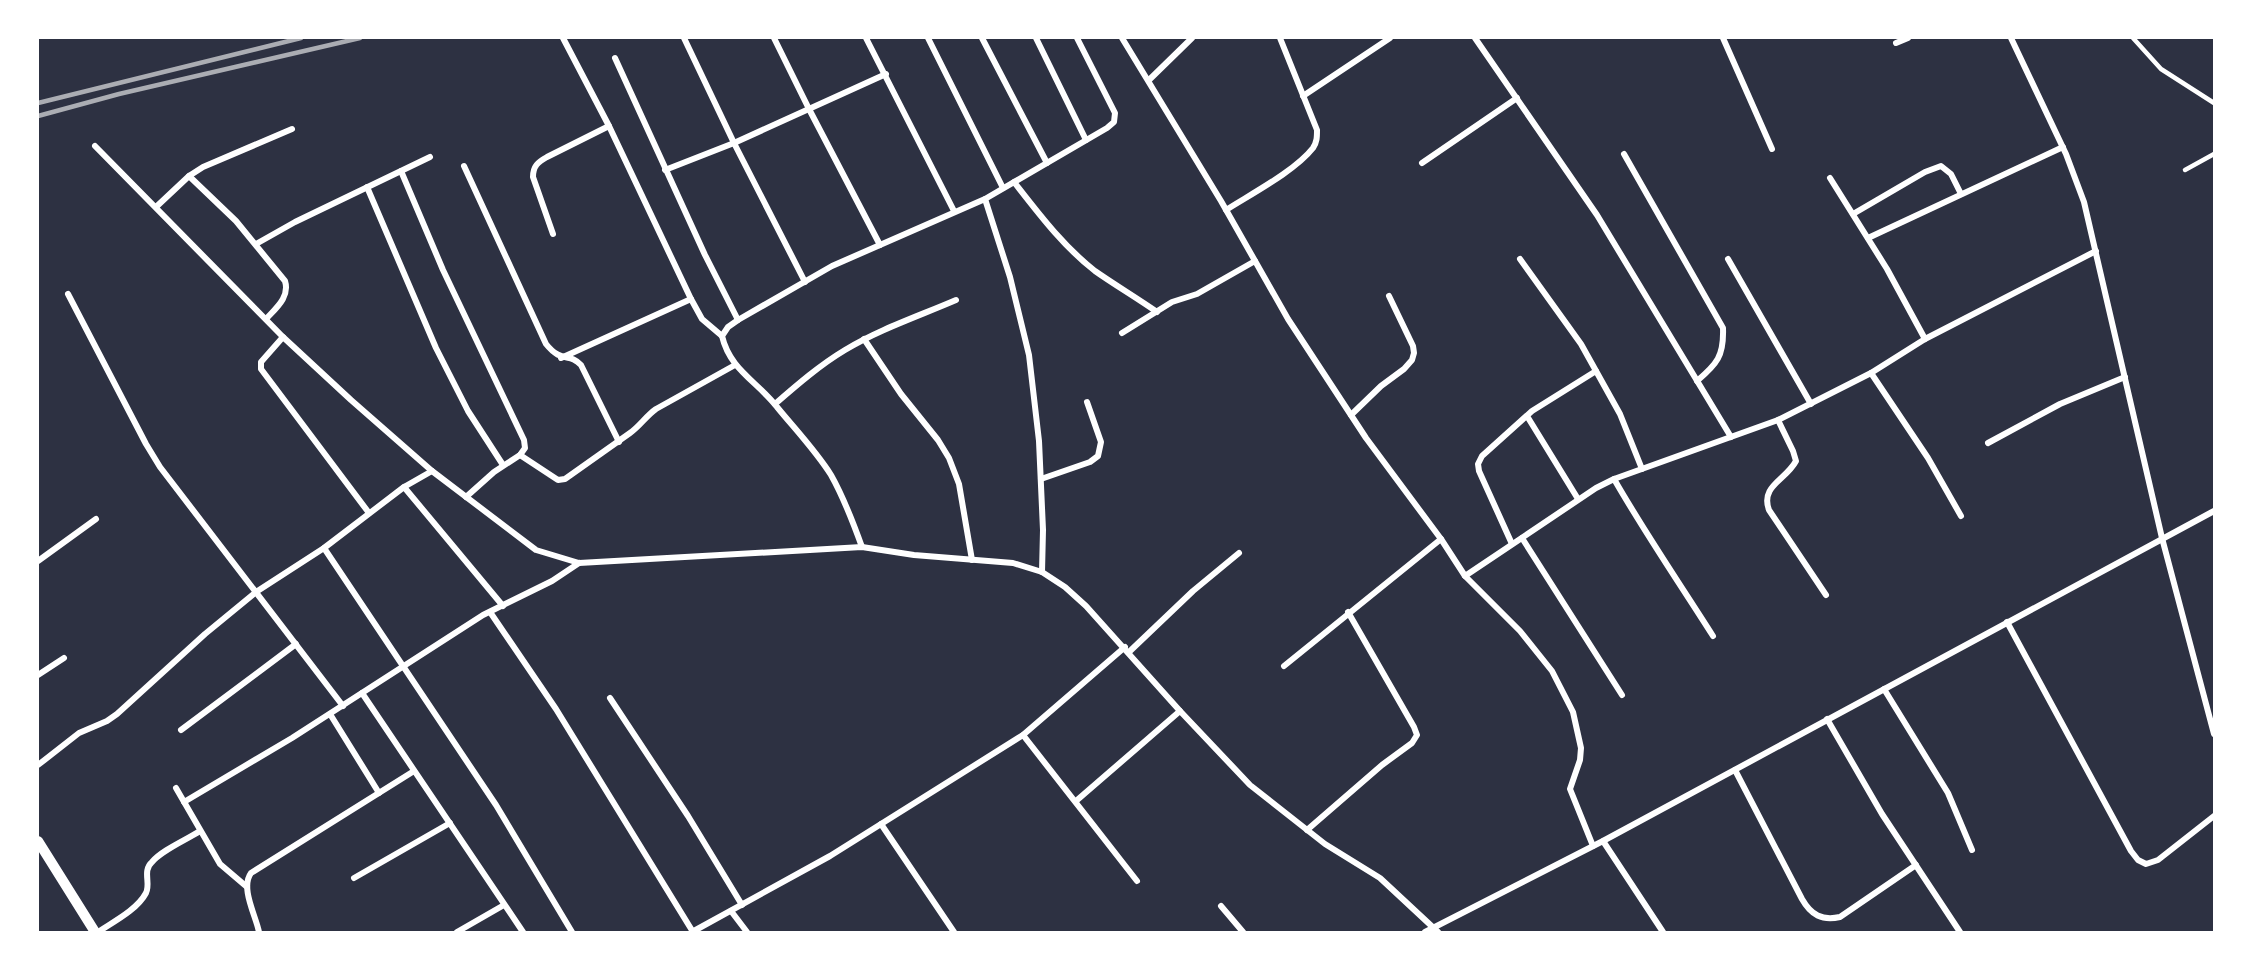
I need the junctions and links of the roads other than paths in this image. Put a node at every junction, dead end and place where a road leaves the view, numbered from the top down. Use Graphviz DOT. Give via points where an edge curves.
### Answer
graph roads {
  1 [pos="563,38"];
  2 [pos="684,38"];
  3 [pos="774,38"];
  4 [pos="866,38"];
  5 [pos="928,38"];
  6 [pos="982,38"];
  7 [pos="1036,38"];
  8 [pos="1077,38"];
  9 [pos="1122,38"];
  10 [pos="1192,38"];
  11 [pos="1280,38"];
  12 [pos="1390,38"];
  13 [pos="1475,38"];
  14 [pos="1724,38"];
  15 [pos="1908,38"];
  16 [pos="2011,38"];
  17 [pos="2133,38"];
  18 [pos="1896,44"];
  19 [pos="615,58"];
  20 [pos="886,74"];
  21 [pos="1149,80"];
  22 [pos="1303,96"];
  23 [pos="1517,98"];
  24 [pos="2214,103"];
  25 [pos="809,109"];
  26 [pos="609,126"];
  27 [pos="292,129"];
  28 [pos="1086,140"];
  29 [pos="734,143"];
  30 [pos="95,146"];
  31 [pos="2063,147"];
  32 [pos="1772,149"];
  33 [pos="1624,154"];
  34 [pos="2214,154"];
  35 [pos="430,157"];
  36 [pos="1047,163"];
  37 [pos="1422,163"];
  38 [pos="464,165"];
  39 [pos="665,170"];
  40 [pos="2185,170"];
  41 [pos="401,171"];
  42 [pos="189,176"];
  43 [pos="1830,178"];
  44 [pos="1014,182"];
  45 [pos="367,187"];
  46 [pos="1003,188"];
  47 [pos="1960,194"];
  48 [pos="984,199"];
  49 [pos="156,207"];
  50 [pos="1226,210"];
  51 [pos="954,211"];
  52 [pos="1853,214"];
  53 [pos="553,234"];
  54 [pos="1868,238"];
  55 [pos="256,244"];
  56 [pos="880,245"];
  57 [pos="2096,251"];
  58 [pos="1520,259"];
  59 [pos="1728,259"];
  60 [pos="1255,261"];
  61 [pos="805,282"];
  62 [pos="69,294"];
  63 [pos="1389,296"];
  64 [pos="691,299"];
  65 [pos="956,300"];
  66 [pos="1157,312"];
  67 [pos="266,319"];
  68 [pos="738,320"];
  69 [pos="1122,333"];
  70 [pos="722,336"];
  71 [pos="283,337"];
  72 [pos="864,339"];
  73 [pos="1925,339"];
  74 [pos="560,358"];
  75 [pos="735,365"];
  76 [pos="1596,371"];
  77 [pos="1871,373"];
  78 [pos="2125,377"];
  79 [pos="1697,381"];
  80 [pos="1087,402"];
  81 [pos="775,404"];
  82 [pos="1810,404"];
  83 [pos="1351,415"];
  84 [pos="1527,416"];
  85 [pos="1778,420"];
  86 [pos="1731,437"];
  87 [pos="619,441"];
  88 [pos="1988,443"];
  89 [pos="520,455"];
  90 [pos="503,465"];
  91 [pos="1642,469"];
  92 [pos="432,471"];
  93 [pos="1041,479"];
  94 [pos="1614,479"];
  95 [pos="404,487"];
  96 [pos="466,497"];
  97 [pos="1578,499"];
  98 [pos="2214,511"];
  99 [pos="369,513"];
  100 [pos="1961,516"];
  101 [pos="96,519"];
  102 [pos="1522,538"];
  103 [pos="2162,538"];
  104 [pos="1441,539"];
  105 [pos="1512,544"];
  106 [pos="862,547"];
  107 [pos="324,548"];
  108 [pos="1239,553"];
  109 [pos="972,560"];
  110 [pos="38,561"];
  111 [pos="579,563"];
  112 [pos="1042,572"];
  113 [pos="1465,576"];
  114 [pos="256,592"];
  115 [pos="1826,595"];
  116 [pos="503,606"];
  117 [pos="490,612"];
  118 [pos="1348,612"];
  119 [pos="2007,622"];
  120 [pos="1713,636"];
  121 [pos="296,644"];
  122 [pos="1127,650"];
  123 [pos="64,658"];
  124 [pos="1284,666"];
  125 [pos="404,667"];
  126 [pos="38,675"];
  127 [pos="1884,689"];
  128 [pos="362,693"];
  129 [pos="1622,695"];
  130 [pos="610,698"];
  131 [pos="344,706"];
  132 [pos="1180,711"];
  133 [pos="330,714"];
  134 [pos="1827,719"];
  135 [pos="181,730"];
  136 [pos="2214,734"];
  137 [pos="1023,735"];
  138 [pos="38,765"];
  139 [pos="1735,770"];
  140 [pos="414,771"];
  141 [pos="176,788"];
  142 [pos="379,793"];
  143 [pos="1076,801"];
  144 [pos="184,802"];
  145 [pos="2214,816"];
  146 [pos="450,823"];
  147 [pos="881,824"];
  148 [pos="1307,830"];
  149 [pos="200,831"];
  150 [pos="38,841"];
  151 [pos="1603,841"];
  152 [pos="1593,846"];
  153 [pos="1972,850"];
  154 [pos="1916,865"];
  155 [pos="354,878"];
  156 [pos="1137,881"];
  157 [pos="247,887"];
  158 [pos="504,905"];
  159 [pos="742,905"];
  160 [pos="1221,906"];
  161 [pos="731,911"];
  162 [pos="1436,930"];
  163 [pos="693,932"];
  164 [pos="97,933"];
  165 [pos="259,933"];
  166 [pos="457,933"];
  167 [pos="523,933"];
  168 [pos="572,933"];
  169 [pos="747,933"];
  170 [pos="954,933"];
  171 [pos="1243,933"];
  172 [pos="1425,933"];
  173 [pos="1663,933"];
  174 [pos="1960,933"];
  1 -- 26 [label="street"];
  2 -- 29 [label="street"];
  3 -- 25 [label="street"];
  4 -- 20 [label="street"];
  5 -- 46 [label="street"];
  6 -- 36 [label="street"];
  7 -- 28 [label="street"];
  8 -- 28 [label="street" via="1115,113 1114,122"];
  9 -- 21 [label="street"];
  10 -- 21 [label="street"];
  11 -- 22 [label="street"];
  12 -- 22 [label="street"];
  13 -- 23 [label="street"];
  14 -- 32 [label="street"];
  15 -- 18 [label="street"];
  16 -- 31 [label="street"];
  17 -- 24 [label="lane" via="2161,69"];
  19 -- 39 [label="street"];
  20 -- 25 [label="street"];
  20 -- 51 [label="street"];
  21 -- 50 [label="street"];
  22 -- 50 [label="street" via="1317,130 1313,147 1290,168"];
  23 -- 37 [label="street"];
  23 -- 79 [label="street" via="1597,215"];
  25 -- 29 [label="street"];
  25 -- 56 [label="street"];
  26 -- 53 [label="street" via="547,157 533,170"];
  26 -- 64 [label="street"];
  27 -- 42 [label="street"];
  28 -- 36 [label="street"];
  29 -- 39 [label="street"];
  29 -- 61 [label="street"];
  30 -- 49 [label="street"];
  31 -- 47 [label="street"];
  31 -- 57 [label="street" via="2084,202"];
  33 -- 79 [label="street" via="1723,328 1720,356"];
  34 -- 40 [label="lane"];
  35 -- 41 [label="street"];
  36 -- 44 [label="street"];
  38 -- 74 [label="street" via="546,344"];
  39 -- 68 [label="street"];
  41 -- 45 [label="street"];
  41 -- 89 [label="street" via="524,440 525,448"];
  42 -- 49 [label="street"];
  42 -- 55 [label="street"];
  43 -- 52 [label="street"];
  44 -- 46 [label="street"];
  44 -- 66 [label="street" via="1046,223 1095,271"];
  45 -- 55 [label="street"];
  45 -- 90 [label="street" via="436,348 468,411"];
  46 -- 48 [label="street"];
  47 -- 52 [label="street" via="1951,174 1941,166"];
  47 -- 54 [label="street"];
  48 -- 51 [label="street"];
  48 -- 93 [label="street" via="1010,277 1029,356"];
  49 -- 67 [label="street"];
  50 -- 60 [label="street"];
  51 -- 56 [label="street"];
  52 -- 54 [label="street"];
  54 -- 73 [label="street"];
  55 -- 67 [label="street" via="288,289"];
  56 -- 61 [label="street"];
  57 -- 73 [label="street"];
  57 -- 78 [label="street"];
  58 -- 76 [label="street"];
  59 -- 82 [label="street"];
  60 -- 66 [label="street"];
  60 -- 83 [label="street"];
  61 -- 68 [label="street"];
  62 -- 114 [label="street" via="155,459"];
  63 -- 83 [label="street" via="1414,353 1404,369"];
  64 -- 70 [label="street" via="702,319"];
  64 -- 74 [label="street"];
  65 -- 72 [label="street"];
  66 -- 69 [label="street"];
  67 -- 71 [label="street"];
  68 -- 70 [label="street"];
  70 -- 75 [label="street" via="725,352"];
  71 -- 92 [label="street"];
  71 -- 99 [label="street" via="261,362 261,369"];
  72 -- 81 [label="street" via="808,374"];
  72 -- 109 [label="street" via="949,458 959,484"];
  73 -- 77 [label="street"];
  74 -- 87 [label="street" via="576,360 581,365"];
  75 -- 81 [label="street"];
  75 -- 87 [label="street" via="656,409"];
  76 -- 84 [label="street"];
  76 -- 91 [label="street" via="1620,414"];
  77 -- 82 [label="street"];
  77 -- 100 [label="street"];
  78 -- 88 [label="street" via="2060,404"];
  78 -- 103 [label="street"];
  79 -- 86 [label="street"];
  80 -- 93 [label="street" via="1101,442 1098,456"];
  81 -- 106 [label="street" via="830,474"];
  82 -- 85 [label="street"];
  83 -- 104 [label="street"];
  84 -- 97 [label="street"];
  84 -- 105 [label="street" via="1488,449 1478,464"];
  85 -- 86 [label="street"];
  85 -- 115 [label="street" via="1796,461 1767,494 1766,501"];
  86 -- 91 [label="street"];
  87 -- 89 [label="street" via="558,480"];
  89 -- 90 [label="street"];
  90 -- 96 [label="street"];
  91 -- 94 [label="street"];
  92 -- 95 [label="street"];
  92 -- 96 [label="street"];
  93 -- 112 [label="street"];
  94 -- 97 [label="street"];
  94 -- 120 [label="street"];
  95 -- 99 [label="street"];
  95 -- 116 [label="street"];
  96 -- 111 [label="street" via="536,550"];
  97 -- 102 [label="street"];
  98 -- 103 [label="street"];
  99 -- 107 [label="street"];
  101 -- 110 [label="street"];
  102 -- 105 [label="street"];
  102 -- 129 [label="street"];
  103 -- 119 [label="street"];
  103 -- 136 [label="street"];
  104 -- 113 [label="street"];
  104 -- 118 [label="street"];
  105 -- 113 [label="street"];
  106 -- 109 [label="street"];
  106 -- 111 [label="street"];
  107 -- 114 [label="street"];
  107 -- 125 [label="street"];
  108 -- 122 [label="street"];
  109 -- 112 [label="street" via="1013,563"];
  111 -- 116 [label="street"];
  112 -- 122 [label="street" via="1086,606"];
  113 -- 152 [label="street" via="1544,658 1573,712 1581,748 1570,789"];
  114 -- 121 [label="street"];
  114 -- 138 [label="street" via="117,714 79,733"];
  116 -- 117 [label="street"];
  117 -- 125 [label="street"];
  117 -- 163 [label="street" via="556,709"];
  118 -- 124 [label="street"];
  118 -- 148 [label="street" via="1417,735"];
  119 -- 127 [label="street"];
  119 -- 145 [label="street" via="2138,860 2146,864 2158,860"];
  121 -- 131 [label="street"];
  121 -- 135 [label="street"];
  122 -- 132 [label="street"];
  122 -- 137 [label="street"];
  123 -- 126 [label="street"];
  125 -- 128 [label="street"];
  125 -- 168 [label="street" via="496,805"];
  127 -- 134 [label="street"];
  127 -- 153 [label="street" via="1943,783"];
  128 -- 131 [label="street"];
  128 -- 140 [label="street"];
  130 -- 159 [label="street"];
  131 -- 133 [label="street"];
  132 -- 143 [label="street"];
  132 -- 148 [label="street" via="1250,785"];
  133 -- 142 [label="street"];
  133 -- 144 [label="street"];
  134 -- 139 [label="street"];
  134 -- 154 [label="street"];
  137 -- 143 [label="street"];
  137 -- 147 [label="street"];
  139 -- 151 [label="street"];
  139 -- 154 [label="street" via="1808,910 1817,916 1828,920 1840,917"];
  140 -- 142 [label="street"];
  140 -- 146 [label="street"];
  141 -- 144 [label="street"];
  142 -- 157 [label="street" via="251,873"];
  143 -- 156 [label="street"];
  144 -- 149 [label="street"];
  146 -- 155 [label="street"];
  146 -- 158 [label="street"];
  147 -- 159 [label="street"];
  147 -- 170 [label="street"];
  148 -- 162 [label="street" via="1380,879"];
  149 -- 157 [label="street" via="220,864"];
  149 -- 164 [label="street" via="153,860 146,872 145,894"];
  150 -- 164 [label="street"];
  151 -- 152 [label="street"];
  151 -- 173 [label="street"];
  152 -- 162 [label="street"];
  154 -- 174 [label="street"];
  157 -- 165 [label="street"];
  158 -- 166 [label="street"];
  158 -- 167 [label="street"];
  159 -- 161 [label="street"];
  160 -- 171 [label="street"];
  161 -- 163 [label="street"];
  161 -- 169 [label="street"];
  162 -- 172 [label="street"];
}
